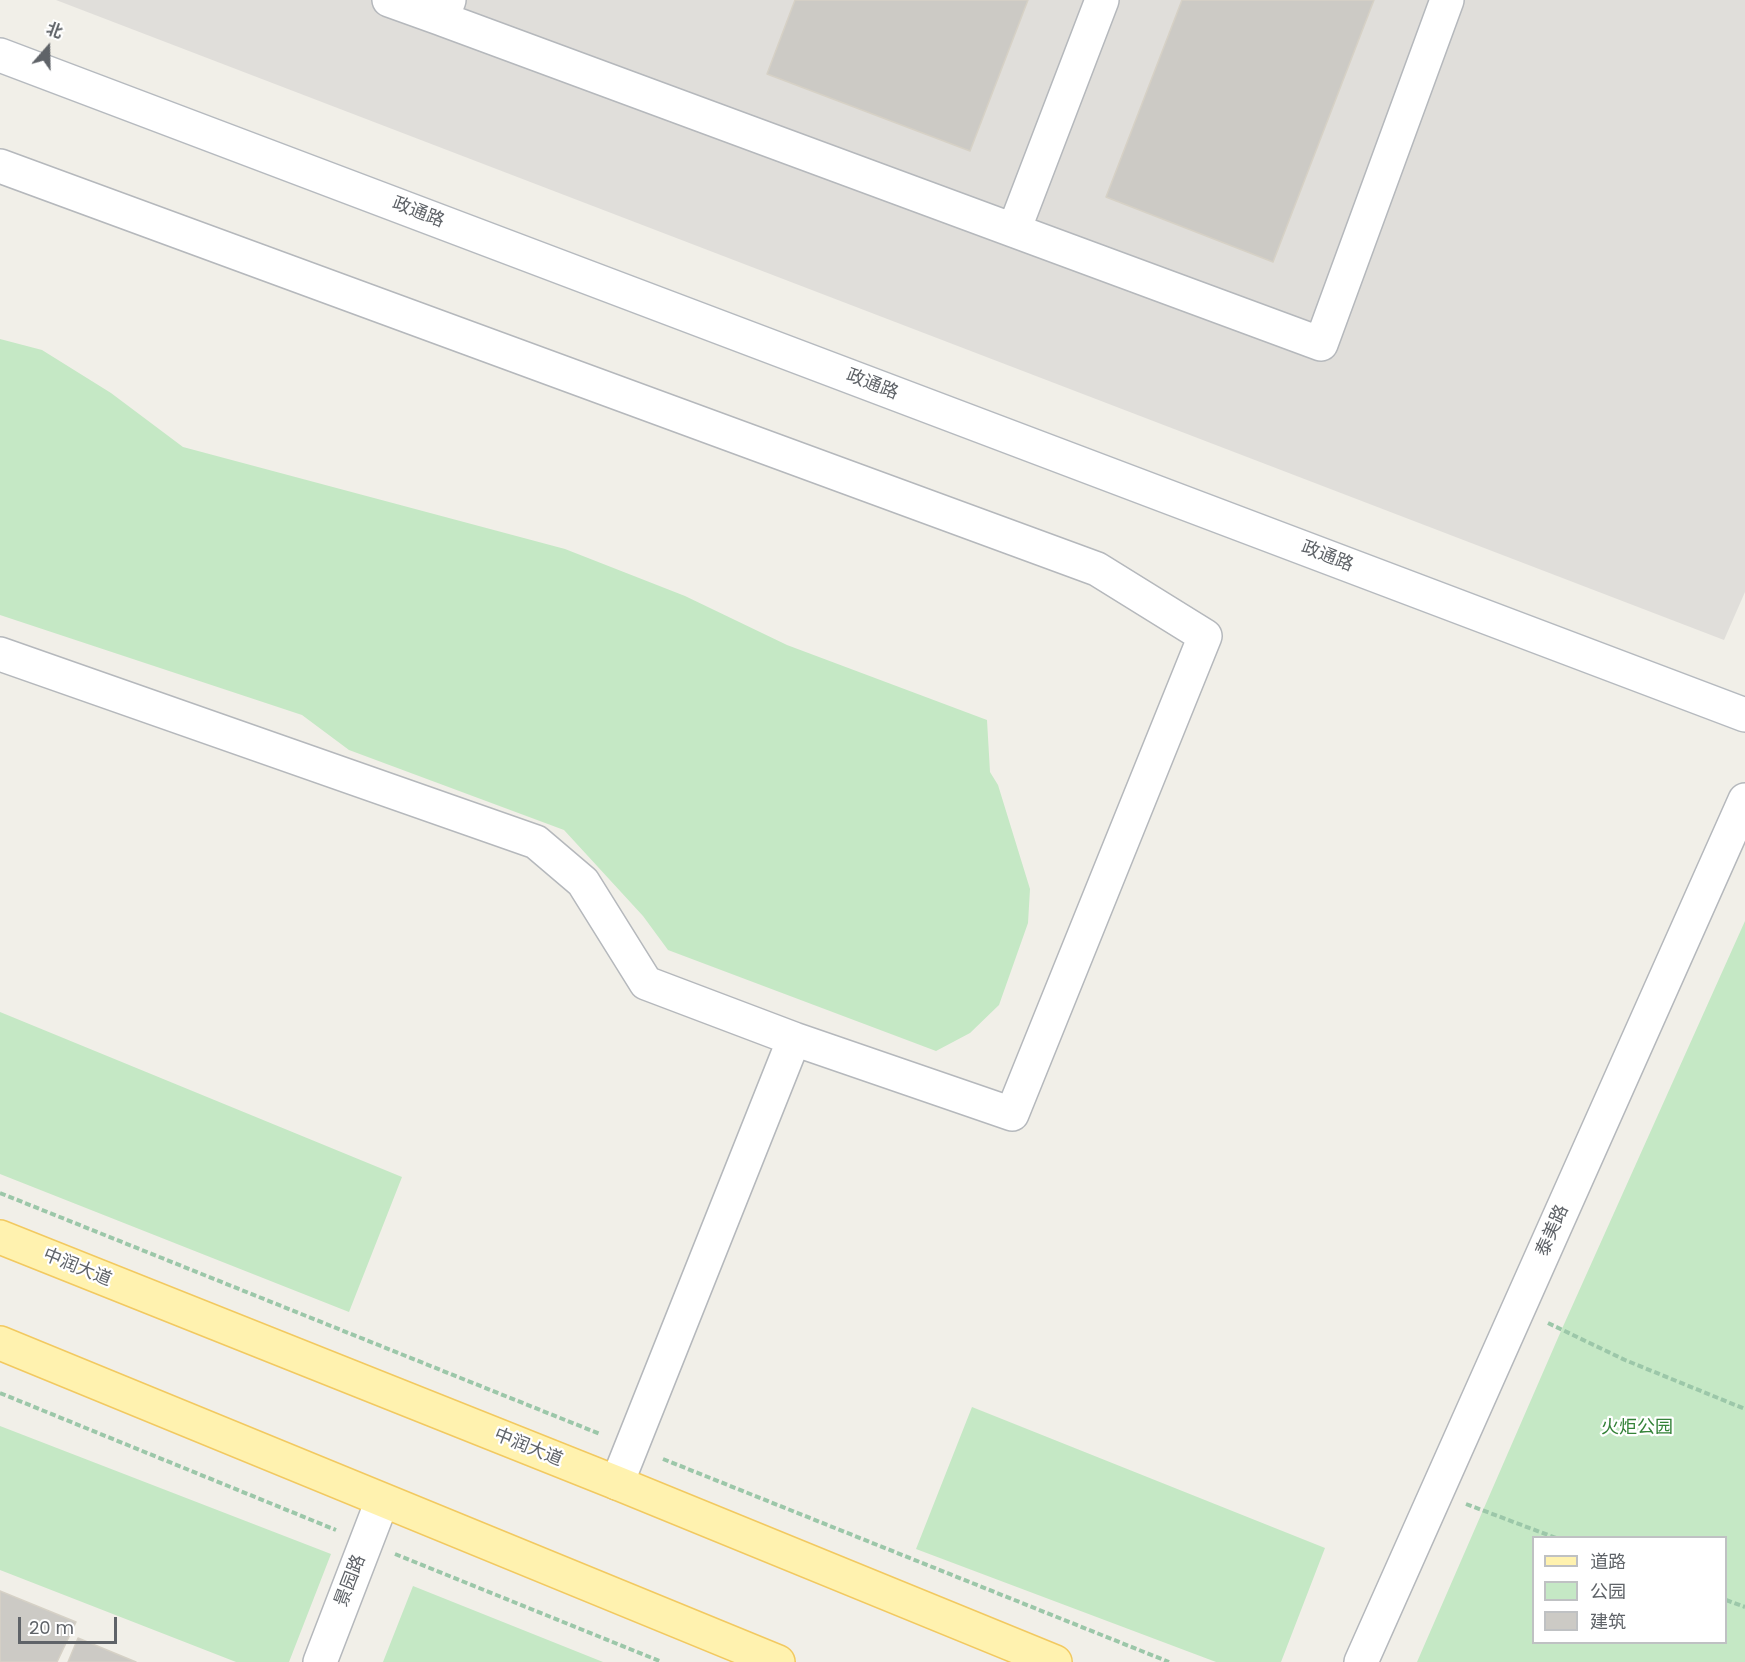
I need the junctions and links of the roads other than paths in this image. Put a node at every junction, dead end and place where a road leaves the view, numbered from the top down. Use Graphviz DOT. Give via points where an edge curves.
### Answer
graph roads {
  1 [pos="389,0"];
  2 [pos="1102,0"];
  3 [pos="1447,0"];
  4 [pos="446,10"];
  5 [pos="0,55"];
  6 [pos="0,166"];
  7 [pos="1014,230"];
  8 [pos="0,654"];
  9 [pos="1745,715"];
  10 [pos="1745,800"];
  11 [pos="794,1039"];
  12 [pos="0,1238"];
  13 [pos="0,1343"];
  14 [pos="617,1483"];
  15 [pos="382,1501"];
  16 [pos="320,1662"];
  17 [pos="778,1662"];
  18 [pos="1055,1662"];
  19 [pos="1361,1662"];
  1 -- 4 [label="street"];
  2 -- 7 [label="street"];
  3 -- 7 [label="street" via="1321,344"];
  4 -- 7 [label="street"];
  5 -- 9 [label="street, 政通路"];
  6 -- 11 [label="street" via="1097,569 1205,636 1012,1114"];
  8 -- 11 [label="street" via="536,842 583,882 646,983"];
  10 -- 19 [label="street, 泰美路"];
  11 -- 14 [label="street"];
  12 -- 14 [label="main road, 中润大道"];
  13 -- 15 [label="main road"];
  14 -- 18 [label="main road, 中润大道"];
  15 -- 16 [label="street, 景园路"];
  15 -- 17 [label="main road"];
}
